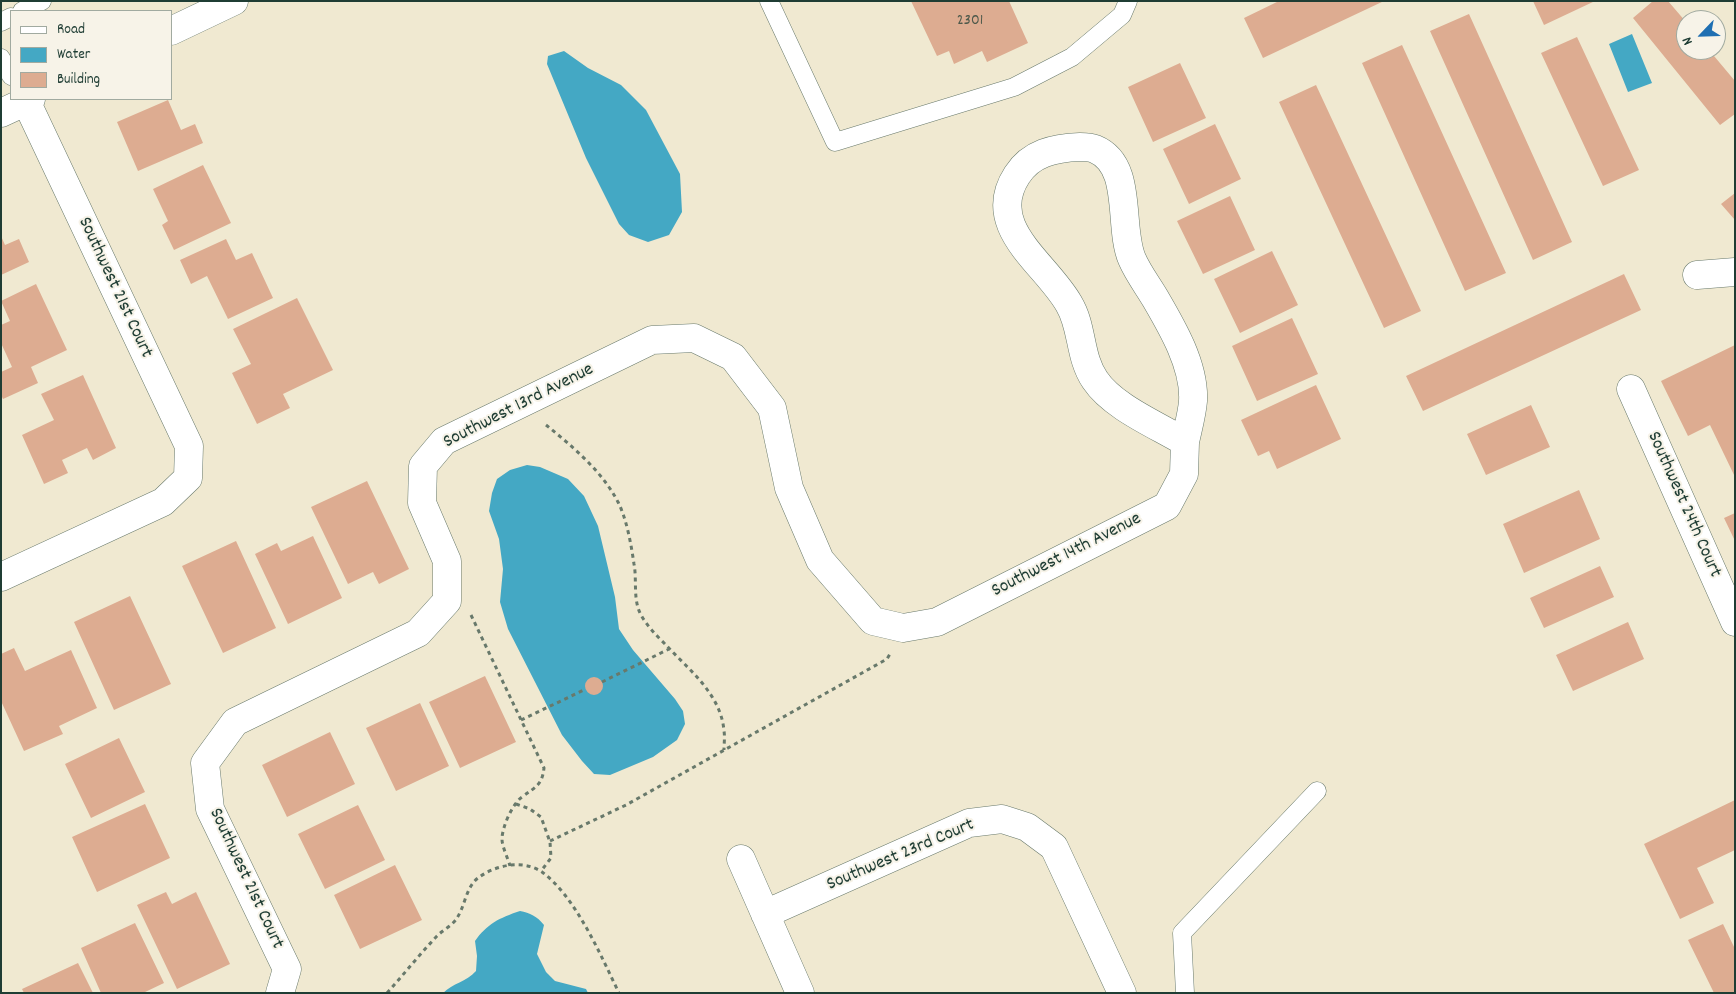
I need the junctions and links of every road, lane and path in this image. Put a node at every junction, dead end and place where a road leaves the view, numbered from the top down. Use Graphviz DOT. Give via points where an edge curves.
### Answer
graph roads {
  1 [pos="42,1"];
  2 [pos="234,1"];
  3 [pos="769,1"];
  4 [pos="1128,1"];
  5 [pos="24,10"];
  6 [pos="172,31"];
  7 [pos="1,58"];
  8 [pos="10,74"];
  9 [pos="27,100"];
  10 [pos="1,113"];
  11 [pos="1735,272"];
  12 [pos="1697,275"];
  13 [pos="1631,389"];
  14 [pos="530,399"];
  15 [pos="1185,442"];
  16 [pos="1,578"];
  17 [pos="447,601"];
  18 [pos="1735,622"];
  19 [pos="903,628"];
  20 [pos="670,649"];
  21 [pos="602,682"];
  22 [pos="586,689"];
  23 [pos="521,720"];
  24 [pos="724,750"];
  25 [pos="1317,791"];
  26 [pos="516,804"];
  27 [pos="550,841"];
  28 [pos="741,860"];
  29 [pos="510,866"];
  30 [pos="541,872"];
  31 [pos="765,914"];
  32 [pos="280,993"];
  33 [pos="388,993"];
  34 [pos="619,993"];
  35 [pos="800,993"];
  36 [pos="1122,993"];
  37 [pos="1185,993"];
  1 -- 5 [label="lane"];
  2 -- 6 [label="street"];
  3 -- 4 [label="lane" via="835,142 1014,87 1072,57 1122,15"];
  7 -- 8 [label="lane"];
  9 -- 10 [label="street"];
  9 -- 16 [label="street, Southwest 21st Court" via="189,446 188,478 163,502"];
  11 -- 12 [label="street"];
  13 -- 18 [label="street, Southwest 24th Court"];
  14 -- 17 [label="street, Southwest 13rd Avenue" via="444,441 423,466 422,503 447,560"];
  14 -- 19 [label="street, Southwest 13rd Avenue" via="652,340 694,338 733,357 772,408 789,488 820,560 873,621"];
  14 -- 20 [label="path" via="543,422 571,445 605,482 618,502 635,565 640,612 652,631"];
  15 -- 15 [label="street, Southwest 14th Avenue" via="1193,386 1179,341 1132,260 1127,245 1122,184 1116,170 1106,156 1094,148 1053,150 1035,156 1023,166 1008,193 1006,211 1009,222 1071,307 1086,361 1095,380 1121,406"];
  15 -- 19 [label="street, Southwest 14th Avenue" via="1184,474 1167,506 937,622"];
  17 -- 23 [label="path" via="468,608"];
  17 -- 32 [label="street, Southwest 21st Court" via="418,633 235,722 205,763 210,808 287,969"];
  19 -- 24 [label="path" via="887,659"];
  20 -- 21 [label="path"];
  20 -- 24 [label="path" via="708,689 724,730"];
  22 -- 23 [label="path"];
  23 -- 26 [label="path" via="544,768 543,778 535,789"];
  24 -- 27 [label="path" via="626,805"];
  25 -- 37 [label="lane" via="1182,933"];
  26 -- 27 [label="path" via="541,818"];
  26 -- 29 [label="path" via="507,818 502,840"];
  27 -- 30 [label="path" via="551,858"];
  28 -- 31 [label="street"];
  29 -- 30 [label="path" via="522,865"];
  29 -- 33 [label="path" via="501,866 476,879 457,918 438,934"];
  30 -- 34 [label="path" via="560,891 589,932"];
  31 -- 35 [label="street"];
  31 -- 36 [label="street, Southwest 23rd Court" via="969,823 1002,819 1027,827 1054,847"];
}
